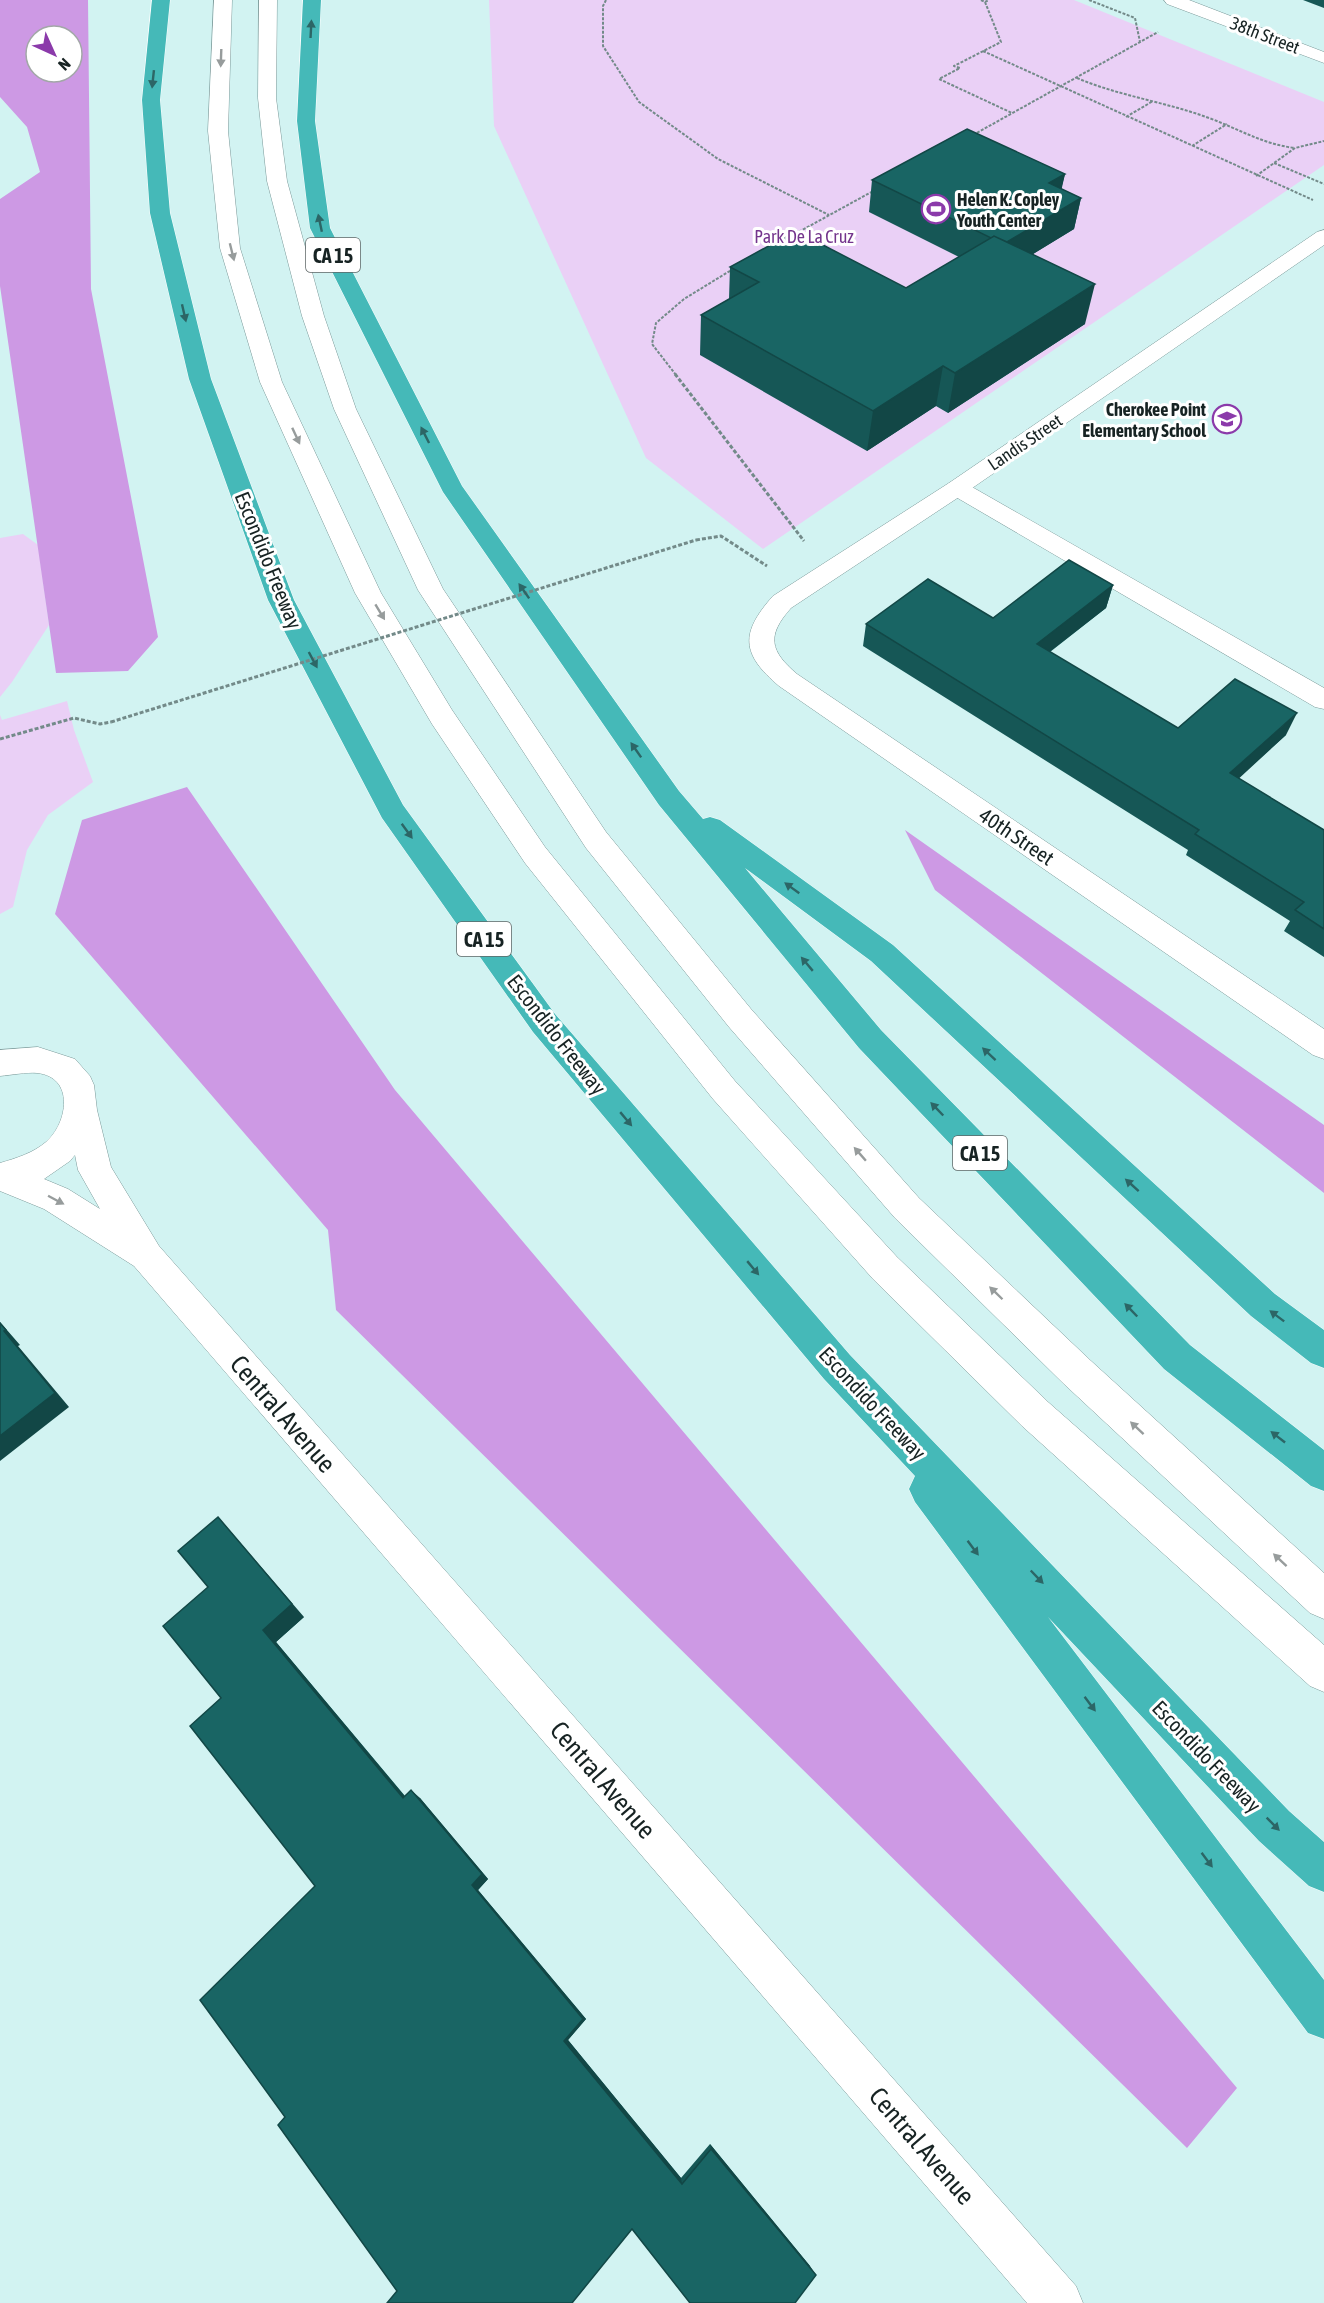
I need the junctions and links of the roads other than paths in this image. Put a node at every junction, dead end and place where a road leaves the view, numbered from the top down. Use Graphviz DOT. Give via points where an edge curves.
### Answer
graph roads {
  1 [pos="161,0"];
  2 [pos="224,0"];
  3 [pos="268,0"];
  4 [pos="312,0"];
  5 [pos="1173,0"];
  6 [pos="1324,58"];
  7 [pos="1324,236"];
  8 [pos="957,488"];
  9 [pos="792,595"];
  10 [pos="1324,700"];
  11 [pos="669,798"];
  12 [pos="1324,1046"];
  13 [pos="7,1056"];
  14 [pos="82,1112"];
  15 [pos="1,1177"];
  16 [pos="147,1257"];
  17 [pos="1324,1351"];
  18 [pos="837,1367"];
  19 [pos="1324,1473"];
  20 [pos="1324,1599"];
  21 [pos="1324,1672"];
  22 [pos="1324,1871"];
  23 [pos="1324,2016"];
  24 [pos="1059,2303"];
  1 -- 18 [label="highway, Escondido Freeway / CA 15, one-way" via="151,100 160,213 200,379 281,600 392,811 544,1023"];
  2 -- 21 [label="street, one-way" via="218,131 230,248 272,382 368,593 442,717 535,855 724,1089 885,1268 1035,1414"];
  20 -- 3 [label="street, one-way" via="1077,1372 907,1208 740,1018 596,840 431,590 345,409 313,316 277,181 267,98"];
  11 -- 4 [label="highway, CA 15, one-way" via="451,487 320,228 306,121"];
  5 -- 6 [label="street, 38th Street"];
  7 -- 8 [label="street, Landis Street"];
  8 -- 9 [label="street, Landis Street"];
  8 -- 10 [label="street"];
  9 -- 12 [label="street, 40th Street" via="766,619 760,639 766,660 788,680"];
  17 -- 11 [label="highway, one-way" via="1263,1305 882,954"];
  19 -- 11 [label="highway, CA 15, one-way" via="1177,1357 870,1039"];
  13 -- 14 [label="street, Central Avenue" via="61,1066 74,1078 82,1094"];
  14 -- 15 [label="street" via="73,1134 55,1155 30,1169"];
  14 -- 16 [label="street, Central Avenue" via="95,1170"];
  15 -- 16 [label="street, Central Avenue, one-way" via="56,1199"];
  16 -- 24 [label="street, Central Avenue"];
  18 -- 22 [label="highway, Escondido Freeway / CA 15, one-way" via="1274,1826"];
  18 -- 23 [label="highway, one-way"];
}
